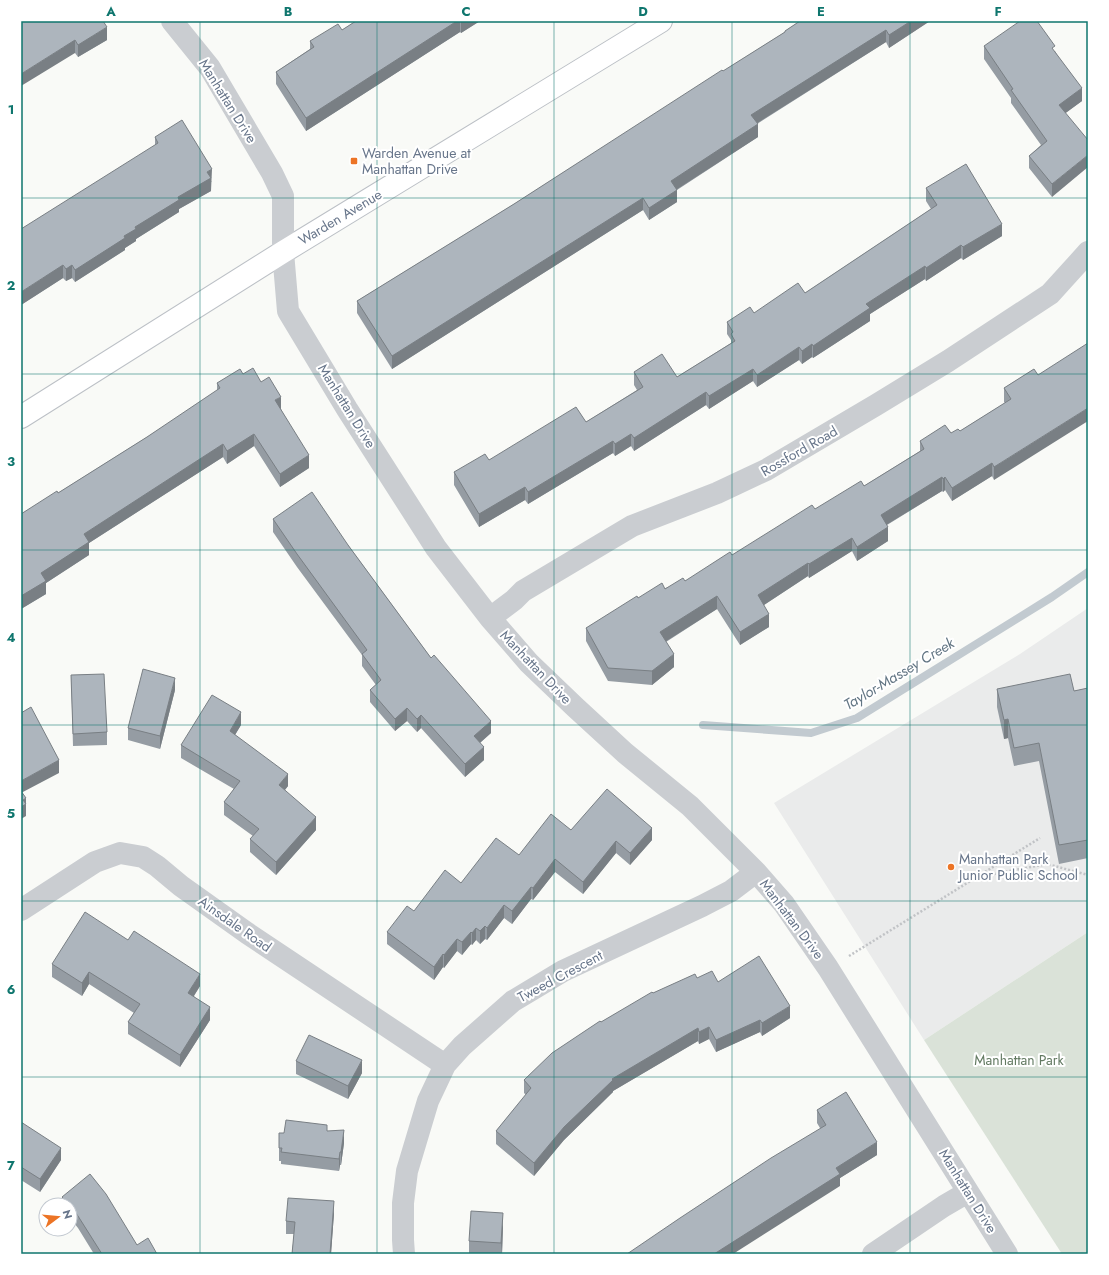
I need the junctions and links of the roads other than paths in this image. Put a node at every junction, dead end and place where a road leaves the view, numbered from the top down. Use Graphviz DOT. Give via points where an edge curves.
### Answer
graph roads {
  1 [pos="172,21"];
  2 [pos="661,21"];
  3 [pos="283,252"];
  4 [pos="1088,252"];
  5 [pos="21,417"];
  6 [pos="490,618"];
  7 [pos="756,872"];
  8 [pos="21,910"];
  9 [pos="444,1065"];
  10 [pos="968,1192"];
  11 [pos="404,1254"];
  12 [pos="873,1254"];
  13 [pos="1008,1254"];
  1 -- 3 [label="street, Manhattan Drive" via="210,68 275,179 283,196"];
  2 -- 3 [label="main road, Warden Avenue"];
  3 -- 5 [label="main road, Warden Avenue"];
  3 -- 6 [label="street, Manhattan Drive" via="288,311 436,548"];
  4 -- 6 [label="street, Rossford Road" via="1050,294 948,361 766,470 717,493 632,526 524,591"];
  6 -- 7 [label="street, Manhattan Drive" via="529,663 569,702 690,806"];
  7 -- 9 [label="street, Tweed Crescent" via="731,891 563,971 513,1000"];
  7 -- 10 [label="street, Manhattan Drive" via="784,904 828,968"];
  8 -- 9 [label="street, Ainsdale Road" via="95,862 120,853 143,857 247,933"];
  9 -- 11 [label="street, Tweed Crescent" via="428,1101 407,1171 403,1203"];
  10 -- 12 [label="street"];
  10 -- 13 [label="street, Manhattan Drive"];
}
